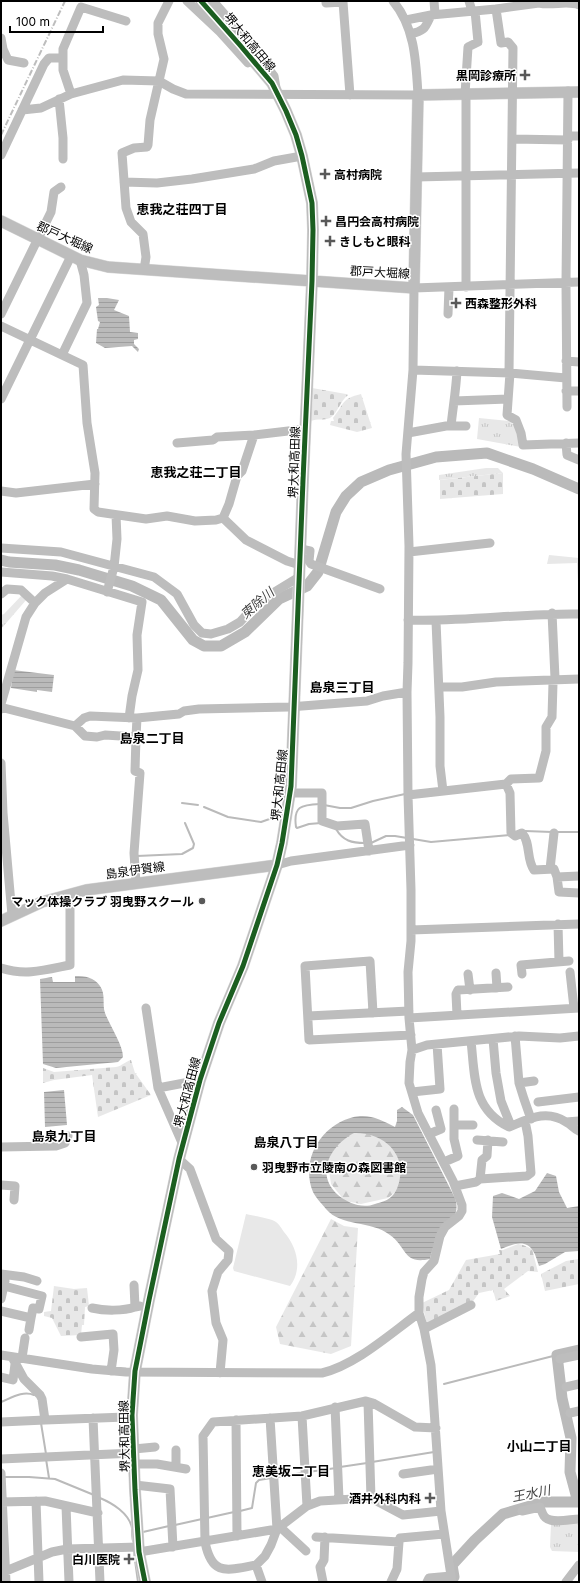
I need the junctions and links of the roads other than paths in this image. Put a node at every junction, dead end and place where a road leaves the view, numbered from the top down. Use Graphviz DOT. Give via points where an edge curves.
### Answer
graph roads {
  1 [pos="169,1"];
  2 [pos="188,1"];
  3 [pos="201,1"];
  4 [pos="213,1"];
  5 [pos="326,1"];
  6 [pos="393,1"];
  7 [pos="434,1"];
  8 [pos="469,1"];
  9 [pos="536,2"];
  10 [pos="579,5"];
  11 [pos="490,7"];
  12 [pos="474,11"];
  13 [pos="433,15"];
  14 [pos="406,20"];
  15 [pos="126,21"];
  16 [pos="410,34"];
  17 [pos="1,38"];
  18 [pos="62,58"];
  19 [pos="24,63"];
  20 [pos="159,81"];
  21 [pos="272,84"];
  22 [pos="574,91"];
  23 [pos="513,92"];
  24 [pos="71,94"];
  25 [pos="278,94"];
  26 [pos="466,94"];
  27 [pos="350,95"];
  28 [pos="418,95"];
  29 [pos="59,99"];
  30 [pos="22,110"];
  31 [pos="579,136"];
  32 [pos="569,138"];
  33 [pos="513,139"];
  34 [pos="1,155"];
  35 [pos="302,156"];
  36 [pos="63,159"];
  37 [pos="568,173"];
  38 [pos="579,173"];
  39 [pos="512,174"];
  40 [pos="466,176"];
  41 [pos="416,177"];
  42 [pos="124,182"];
  43 [pos="61,187"];
  44 [pos="2,225"];
  45 [pos="38,239"];
  46 [pos="76,258"];
  47 [pos="144,270"];
  48 [pos="312,281"];
  49 [pos="566,282"];
  50 [pos="579,282"];
  51 [pos="511,285"];
  52 [pos="449,287"];
  53 [pos="466,287"];
  54 [pos="414,288"];
  55 [pos="1,314"];
  56 [pos="448,314"];
  57 [pos="1,326"];
  58 [pos="30,339"];
  59 [pos="62,355"];
  60 [pos="566,361"];
  61 [pos="579,362"];
  62 [pos="413,370"];
  63 [pos="457,371"];
  64 [pos="510,373"];
  65 [pos="566,378"];
  66 [pos="566,391"];
  67 [pos="579,391"];
  68 [pos="1,399"];
  69 [pos="508,399"];
  70 [pos="454,401"];
  71 [pos="567,407"];
  72 [pos="451,426"];
  73 [pos="466,426"];
  74 [pos="305,429"];
  75 [pos="408,433"];
  76 [pos="254,435"];
  77 [pos="177,443"];
  78 [pos="566,443"];
  79 [pos="579,443"];
  80 [pos="579,460"];
  81 [pos="95,484"];
  82 [pos="1,491"];
  83 [pos="116,515"];
  84 [pos="223,518"];
  85 [pos="490,543"];
  86 [pos="1,548"];
  87 [pos="409,552"];
  88 [pos="306,565"];
  89 [pos="114,567"];
  90 [pos="1,572"];
  91 [pos="66,579"];
  92 [pos="299,579"];
  93 [pos="380,589"];
  94 [pos="107,591"];
  95 [pos="1,594"];
  96 [pos="35,603"];
  97 [pos="552,614"];
  98 [pos="579,614"];
  99 [pos="408,620"];
  100 [pos="436,621"];
  101 [pos="579,679"];
  102 [pos="554,680"];
  103 [pos="439,687"];
  104 [pos="407,692"];
  105 [pos="1,704"];
  106 [pos="294,706"];
  107 [pos="1,709"];
  108 [pos="133,718"];
  109 [pos="75,726"];
  110 [pos="136,737"];
  111 [pos="1,763"];
  112 [pos="506,784"];
  113 [pos="443,791"];
  114 [pos="290,793"];
  115 [pos="408,795"];
  116 [pos="2,814"];
  117 [pos="554,833"];
  118 [pos="410,845"];
  119 [pos="369,850"];
  120 [pos="277,865"];
  121 [pos="4,867"];
  122 [pos="550,869"];
  123 [pos="557,876"];
  124 [pos="579,876"];
  125 [pos="136,883"];
  126 [pos="579,893"];
  127 [pos="70,894"];
  128 [pos="12,915"];
  129 [pos="1,921"];
  130 [pos="558,924"];
  131 [pos="579,924"];
  132 [pos="411,930"];
  133 [pos="569,961"];
  134 [pos="559,962"];
  135 [pos="1,968"];
  136 [pos="570,972"];
  137 [pos="496,973"];
  138 [pos="468,974"];
  139 [pos="522,974"];
  140 [pos="508,987"];
  141 [pos="497,988"];
  142 [pos="470,990"];
  143 [pos="146,1008"];
  144 [pos="576,1008"];
  145 [pos="373,1013"];
  146 [pos="409,1014"];
  147 [pos="457,1015"];
  148 [pos="308,1016"];
  149 [pos="411,1035"];
  150 [pos="515,1036"];
  151 [pos="579,1036"];
  152 [pos="493,1038"];
  153 [pos="471,1040"];
  154 [pos="437,1044"];
  155 [pos="412,1050"];
  156 [pos="200,1080"];
  157 [pos="534,1081"];
  158 [pos="519,1083"];
  159 [pos="158,1088"];
  160 [pos="412,1092"];
  161 [pos="579,1097"];
  162 [pos="538,1102"];
  163 [pos="454,1109"];
  164 [pos="436,1110"];
  165 [pos="528,1120"];
  166 [pos="579,1121"];
  167 [pos="566,1122"];
  168 [pos="454,1125"];
  169 [pos="473,1125"];
  170 [pos="511,1126"];
  171 [pos="579,1131"];
  172 [pos="429,1134"];
  173 [pos="68,1136"];
  174 [pos="477,1140"];
  175 [pos="488,1140"];
  176 [pos="503,1142"];
  177 [pos="183,1144"];
  178 [pos="1,1148"];
  179 [pos="179,1159"];
  180 [pos="444,1162"];
  181 [pos="15,1176"];
  182 [pos="480,1179"];
  183 [pos="1,1185"];
  184 [pos="15,1186"];
  185 [pos="455,1186"];
  186 [pos="14,1200"];
  187 [pos="4,1274"];
  188 [pos="37,1281"];
  189 [pos="134,1285"];
  190 [pos="4,1286"];
  191 [pos="1,1299"];
  192 [pos="471,1305"];
  193 [pos="136,1307"];
  194 [pos="92,1308"];
  195 [pos="147,1309"];
  196 [pos="1,1311"];
  197 [pos="419,1313"];
  198 [pos="31,1318"];
  199 [pos="424,1328"];
  200 [pos="81,1337"];
  201 [pos="1,1355"];
  202 [pos="579,1355"];
  203 [pos="16,1359"];
  204 [pos="560,1359"];
  205 [pos="111,1371"];
  206 [pos="135,1371"];
  207 [pos="220,1373"];
  208 [pos="1,1378"];
  209 [pos="579,1384"];
  210 [pos="566,1387"];
  211 [pos="368,1402"];
  212 [pos="335,1408"];
  213 [pos="132,1415"];
  214 [pos="302,1416"];
  215 [pos="93,1418"];
  216 [pos="270,1418"];
  217 [pos="42,1420"];
  218 [pos="236,1420"];
  219 [pos="1,1422"];
  220 [pos="436,1428"];
  221 [pos="155,1447"];
  222 [pos="176,1450"];
  223 [pos="95,1455"];
  224 [pos="134,1455"];
  225 [pos="1,1459"];
  226 [pos="176,1466"];
  227 [pos="186,1469"];
  228 [pos="438,1469"];
  229 [pos="1,1474"];
  230 [pos="403,1474"];
  231 [pos="1,1480"];
  232 [pos="135,1484"];
  233 [pos="371,1498"];
  234 [pos="339,1499"];
  235 [pos="36,1501"];
  236 [pos="2,1502"];
  237 [pos="66,1506"];
  238 [pos="307,1506"];
  239 [pos="441,1511"];
  240 [pos="522,1512"];
  241 [pos="98,1513"];
  242 [pos="579,1519"];
  243 [pos="279,1528"];
  244 [pos="444,1534"];
  245 [pos="237,1536"];
  246 [pos="205,1542"];
  247 [pos="398,1542"];
  248 [pos="173,1546"];
  249 [pos="100,1548"];
  250 [pos="139,1549"];
  251 [pos="67,1550"];
  252 [pos="306,1551"];
  253 [pos="37,1557"];
  254 [pos="256,1565"];
  255 [pos="579,1565"];
  256 [pos="3,1572"];
  257 [pos="452,1579"];
  258 [pos="6,1582"];
  259 [pos="39,1582"];
  260 [pos="69,1582"];
  261 [pos="100,1582"];
  262 [pos="145,1582"];
  263 [pos="262,1582"];
  264 [pos="323,1582"];
  265 [pos="391,1582"];
  266 [pos="427,1582"];
  267 [pos="566,1582"];
  1 -- 20 [label="street" via="158,23 164,59"];
  2 -- 21 [label="street"];
  3 -- 21 [label="main road, 堺大和高田線"];
  4 -- 25 [label="street" via="274,76"];
  5 -- 27 [label="street" via="343,2"];
  6 -- 14 [label="street"];
  7 -- 13 [label="street"];
  8 -- 12 [label="street"];
  9 -- 10 [label="street" via="571,2"];
  9 -- 11 [label="street"];
  11 -- 12 [label="street"];
  11 -- 23 [label="street" via="501,43 508,42 513,48"];
  12 -- 13 [label="street"];
  12 -- 26 [label="street" via="478,42 468,47"];
  13 -- 14 [label="street"];
  13 -- 16 [label="street" via="421,32"];
  14 -- 16 [label="street"];
  15 -- 18 [label="street" via="81,7 63,48"];
  16 -- 28 [label="street"];
  17 -- 19 [label="street" via="8,60"];
  18 -- 24 [label="street"];
  18 -- 30 [label="street" via="49,58 44,64"];
  20 -- 24 [label="street" via="123,80"];
  20 -- 25 [label="street" via="186,94"];
  20 -- 42 [label="street" via="147,147 134,148 122,153"];
  21 -- 25 [label="main road, 堺大和高田線"];
  22 -- 23 [label="main road"];
  22 -- 32 [label="street"];
  23 -- 26 [label="main road"];
  23 -- 33 [label="street"];
  24 -- 29 [label="street"];
  25 -- 27 [label="street"];
  25 -- 35 [label="main road, 堺大和高田線"];
  26 -- 28 [label="main road"];
  26 -- 40 [label="street"];
  27 -- 28 [label="street"];
  28 -- 41 [label="main road, 郡戸大堀線"];
  29 -- 30 [label="street" via="41,108"];
  29 -- 36 [label="street"];
  30 -- 34 [label="street"];
  31 -- 32 [label="street"];
  32 -- 33 [label="street"];
  32 -- 37 [label="street"];
  33 -- 39 [label="street"];
  35 -- 42 [label="street" via="274,161 254,170 157,183"];
  35 -- 48 [label="main road, 堺大和高田線" via="312,203"];
  37 -- 38 [label="street"];
  37 -- 39 [label="street"];
  37 -- 49 [label="street"];
  39 -- 40 [label="street"];
  39 -- 51 [label="street"];
  40 -- 41 [label="street"];
  40 -- 53 [label="street"];
  41 -- 54 [label="main road, 郡戸大堀線"];
  42 -- 47 [label="street" via="131,222 143,234 146,257"];
  43 -- 45 [label="street" via="54,192 51,212"];
  44 -- 45 [label="main road, 郡戸大堀線"];
  45 -- 46 [label="main road, 郡戸大堀線"];
  45 -- 55 [label="street"];
  46 -- 47 [label="main road, 郡戸大堀線" via="108,267"];
  46 -- 58 [label="street"];
  46 -- 59 [label="street" via="84,275 87,303"];
  47 -- 48 [label="main road, 郡戸大堀線"];
  48 -- 54 [label="main road, 郡戸大堀線"];
  48 -- 74 [label="main road, 堺大和高田線"];
  49 -- 50 [label="street"];
  49 -- 51 [label="street"];
  49 -- 60 [label="street"];
  51 -- 53 [label="street"];
  51 -- 64 [label="street"];
  52 -- 53 [label="street"];
  52 -- 54 [label="street"];
  52 -- 56 [label="street"];
  54 -- 62 [label="street"];
  57 -- 58 [label="street"];
  58 -- 59 [label="street"];
  58 -- 68 [label="street"];
  59 -- 81 [label="street" via="83,365"];
  60 -- 61 [label="street"];
  60 -- 65 [label="street"];
  62 -- 63 [label="street"];
  62 -- 75 [label="street"];
  63 -- 64 [label="street"];
  63 -- 70 [label="street"];
  64 -- 65 [label="street"];
  64 -- 69 [label="street"];
  65 -- 66 [label="street"];
  66 -- 67 [label="street"];
  66 -- 71 [label="street"];
  69 -- 70 [label="street"];
  69 -- 78 [label="street" via="507,415 516,420 523,445"];
  70 -- 72 [label="street"];
  72 -- 73 [label="street"];
  72 -- 75 [label="street"];
  74 -- 76 [label="street"];
  74 -- 88 [label="main road, 堺大和高田線" via="300,549"];
  75 -- 87 [label="street" via="406,454"];
  76 -- 77 [label="street"];
  76 -- 84 [label="street"];
  78 -- 79 [label="street"];
  78 -- 80 [label="street" via="567,455"];
  81 -- 82 [label="street" via="16,493"];
  81 -- 83 [label="street" via="94,509"];
  83 -- 84 [label="street" via="146,519 167,516 195,521"];
  83 -- 89 [label="street"];
  84 -- 88 [label="street" via="246,540 287,561"];
  85 -- 87 [label="street"];
  86 -- 89 [label="street" via="62,552"];
  87 -- 99 [label="street"];
  88 -- 92 [label="main road, 堺大和高田線"];
  88 -- 93 [label="street"];
  89 -- 92 [label="street" via="154,577 177,594 194,625 202,633 211,634 240,622 258,602"];
  89 -- 94 [label="street"];
  90 -- 91 [label="street"];
  91 -- 94 [label="street"];
  91 -- 96 [label="street"];
  92 -- 106 [label="main road, 堺大和高田線"];
  94 -- 108 [label="street" via="142,602 137,635 138,670 132,696"];
  95 -- 96 [label="street" via="7,589 21,590"];
  96 -- 105 [label="street" via="26,617"];
  97 -- 98 [label="street"];
  97 -- 100 [label="street"];
  97 -- 102 [label="street"];
  99 -- 100 [label="street"];
  99 -- 104 [label="street"];
  100 -- 103 [label="street"];
  101 -- 102 [label="street"];
  102 -- 103 [label="street"];
  102 -- 112 [label="street" via="552,717 546,727 546,751 539,778 511,779"];
  103 -- 113 [label="street" via="440,766"];
  104 -- 106 [label="street" via="367,701"];
  104 -- 115 [label="street"];
  106 -- 108 [label="street" via="199,709 179,714"];
  106 -- 114 [label="main road, 堺大和高田線"];
  107 -- 109 [label="street"];
  108 -- 109 [label="street" via="90,716"];
  108 -- 110 [label="street"];
  109 -- 110 [label="street" via="85,736"];
  110 -- 125 [label="street" via="135,771 140,773 134,853"];
  111 -- 116 [label="street"];
  112 -- 113 [label="street"];
  112 -- 122 [label="street" via="510,793 511,833 515,836 522,833 526,838 530,864 534,870"];
  113 -- 115 [label="street"];
  114 -- 119 [label="street" via="322,793 322,821 336,826 364,824"];
  114 -- 120 [label="main road, 堺大和高田線"];
  115 -- 118 [label="street"];
  116 -- 121 [label="street"];
  117 -- 122 [label="street"];
  118 -- 119 [label="street"];
  118 -- 132 [label="street"];
  119 -- 120 [label="street"];
  120 -- 125 [label="main road, 島泉伊賀線"];
  120 -- 156 [label="main road, 堺大和高田線" via="243,966 219,1023"];
  121 -- 128 [label="street"];
  122 -- 123 [label="street" via="554,870"];
  123 -- 124 [label="street"];
  123 -- 126 [label="street" via="559,892"];
  125 -- 127 [label="main road, 島泉伊賀線"];
  127 -- 128 [label="main road, 島泉伊賀線" via="42,902"];
  127 -- 135 [label="street" via="70,965 28,973"];
  128 -- 129 [label="main road, 島泉伊賀線"];
  130 -- 131 [label="street"];
  130 -- 132 [label="street"];
  130 -- 134 [label="street"];
  132 -- 146 [label="street"];
  133 -- 134 [label="street"];
  134 -- 139 [label="street" via="521,965"];
  136 -- 144 [label="street"];
  137 -- 141 [label="street"];
  138 -- 142 [label="street"];
  140 -- 141 [label="street"];
  141 -- 142 [label="street"];
  142 -- 147 [label="street" via="458,990"];
  143 -- 159 [label="street"];
  144 -- 147 [label="street"];
  145 -- 146 [label="street"];
  145 -- 148 [label="street"];
  145 -- 148 [label="street" via="370,961 305,966"];
  146 -- 147 [label="street"];
  146 -- 149 [label="street"];
  148 -- 149 [label="street" via="309,1040"];
  149 -- 155 [label="street"];
  150 -- 151 [label="street"];
  150 -- 152 [label="street"];
  150 -- 158 [label="street"];
  152 -- 153 [label="street"];
  152 -- 170 [label="street" via="499,1094"];
  153 -- 154 [label="street"];
  153 -- 170 [label="street" via="478,1094 489,1114 501,1123"];
  154 -- 155 [label="street"];
  154 -- 160 [label="street" via="440,1089"];
  155 -- 160 [label="street" via="409,1076"];
  156 -- 159 [label="street"];
  156 -- 177 [label="main road, 堺大和高田線"];
  157 -- 158 [label="street"];
  158 -- 165 [label="street"];
  159 -- 177 [label="street"];
  160 -- 172 [label="street" via="418,1113"];
  161 -- 162 [label="street"];
  163 -- 168 [label="street"];
  164 -- 172 [label="street" via="441,1129"];
  165 -- 167 [label="street" via="543,1114"];
  165 -- 170 [label="street"];
  165 -- 182 [label="street" via="530,1173 527,1176"];
  166 -- 167 [label="street"];
  167 -- 171 [label="street"];
  168 -- 169 [label="street"];
  168 -- 180 [label="street" via="458,1156"];
  172 -- 180 [label="street"];
  173 -- 178 [label="street" via="65,1143 56,1146"];
  174 -- 175 [label="street"];
  175 -- 176 [label="street"];
  175 -- 182 [label="street" via="487,1156 482,1160"];
  177 -- 179 [label="main road, 堺大和高田線"];
  179 -- 195 [label="main road, 堺大和高田線"];
  179 -- 207 [label="street" via="190,1168 216,1239 229,1251 228,1260 218,1272 212,1291 216,1323 223,1340"];
  180 -- 185 [label="street"];
  181 -- 184 [label="street"];
  182 -- 185 [label="street"];
  183 -- 184 [label="street"];
  184 -- 186 [label="street"];
  185 -- 197 [label="street" via="462,1211 445,1227 434,1261 424,1272"];
  187 -- 188 [label="street"];
  187 -- 190 [label="street"];
  189 -- 193 [label="street"];
  190 -- 191 [label="street"];
  190 -- 198 [label="street" via="42,1296 39,1309 33,1308"];
  192 -- 199 [label="street"];
  193 -- 194 [label="street" via="110,1310"];
  193 -- 195 [label="street"];
  195 -- 206 [label="main road, 堺大和高田線"];
  196 -- 198 [label="street"];
  197 -- 199 [label="street"];
  197 -- 207 [label="street" via="353,1360 334,1370 307,1374"];
  198 -- 203 [label="street"];
  199 -- 220 [label="street" via="431,1365"];
  200 -- 205 [label="street" via="113,1334"];
  201 -- 203 [label="street"];
  202 -- 204 [label="street"];
  203 -- 205 [label="street"];
  203 -- 208 [label="street" via="13,1380"];
  203 -- 217 [label="street" via="24,1379 40,1395"];
  205 -- 206 [label="street"];
  206 -- 207 [label="street"];
  206 -- 213 [label="main road, 堺大和高田線"];
  209 -- 210 [label="street"];
  211 -- 212 [label="street"];
  211 -- 220 [label="street" via="374,1403 415,1428"];
  211 -- 233 [label="street"];
  212 -- 214 [label="street"];
  212 -- 234 [label="street"];
  213 -- 215 [label="street"];
  213 -- 224 [label="main road, 堺大和高田線"];
  214 -- 216 [label="street"];
  214 -- 238 [label="street"];
  215 -- 217 [label="street"];
  215 -- 223 [label="street"];
  216 -- 218 [label="street"];
  216 -- 243 [label="street"];
  217 -- 219 [label="street"];
  218 -- 245 [label="street"];
  218 -- 246 [label="street" via="213,1422 203,1436"];
  220 -- 228 [label="street"];
  221 -- 224 [label="street"];
  222 -- 226 [label="street"];
  223 -- 224 [label="street"];
  223 -- 225 [label="street"];
  223 -- 241 [label="street"];
  224 -- 226 [label="street" via="157,1464"];
  224 -- 232 [label="main road, 堺大和高田線"];
  226 -- 227 [label="street"];
  228 -- 230 [label="street"];
  228 -- 239 [label="street"];
  229 -- 231 [label="street"];
  231 -- 236 [label="street"];
  232 -- 248 [label="street" via="170,1489"];
  232 -- 250 [label="main road, 堺大和高田線"];
  233 -- 234 [label="street"];
  233 -- 239 [label="street" via="403,1515"];
  234 -- 238 [label="street" via="320,1501"];
  235 -- 236 [label="street"];
  235 -- 237 [label="street"];
  235 -- 253 [label="street"];
  236 -- 256 [label="street"];
  237 -- 241 [label="street"];
  237 -- 251 [label="street"];
  238 -- 243 [label="street"];
  239 -- 244 [label="street"];
  240 -- 242 [label="street" via="540,1507 548,1520"];
  241 -- 249 [label="street"];
  243 -- 245 [label="street"];
  243 -- 252 [label="street"];
  243 -- 254 [label="street" via="265,1556"];
  244 -- 247 [label="street" via="400,1538"];
  244 -- 257 [label="street"];
  245 -- 246 [label="street"];
  246 -- 248 [label="street"];
  246 -- 254 [label="street" via="210,1558 219,1568 226,1571"];
  247 -- 264 [label="street" via="320,1537 324,1560 320,1567"];
  247 -- 265 [label="street" via="397,1569"];
  248 -- 250 [label="street"];
  249 -- 250 [label="street"];
  249 -- 251 [label="street"];
  249 -- 261 [label="street"];
  250 -- 262 [label="main road, 堺大和高田線"];
  251 -- 253 [label="street"];
  251 -- 260 [label="street"];
  253 -- 256 [label="street"];
  253 -- 259 [label="street"];
  254 -- 263 [label="street"];
  255 -- 267 [label="street"];
  256 -- 258 [label="street"];
  257 -- 266 [label="street" via="429,1578"];
}
